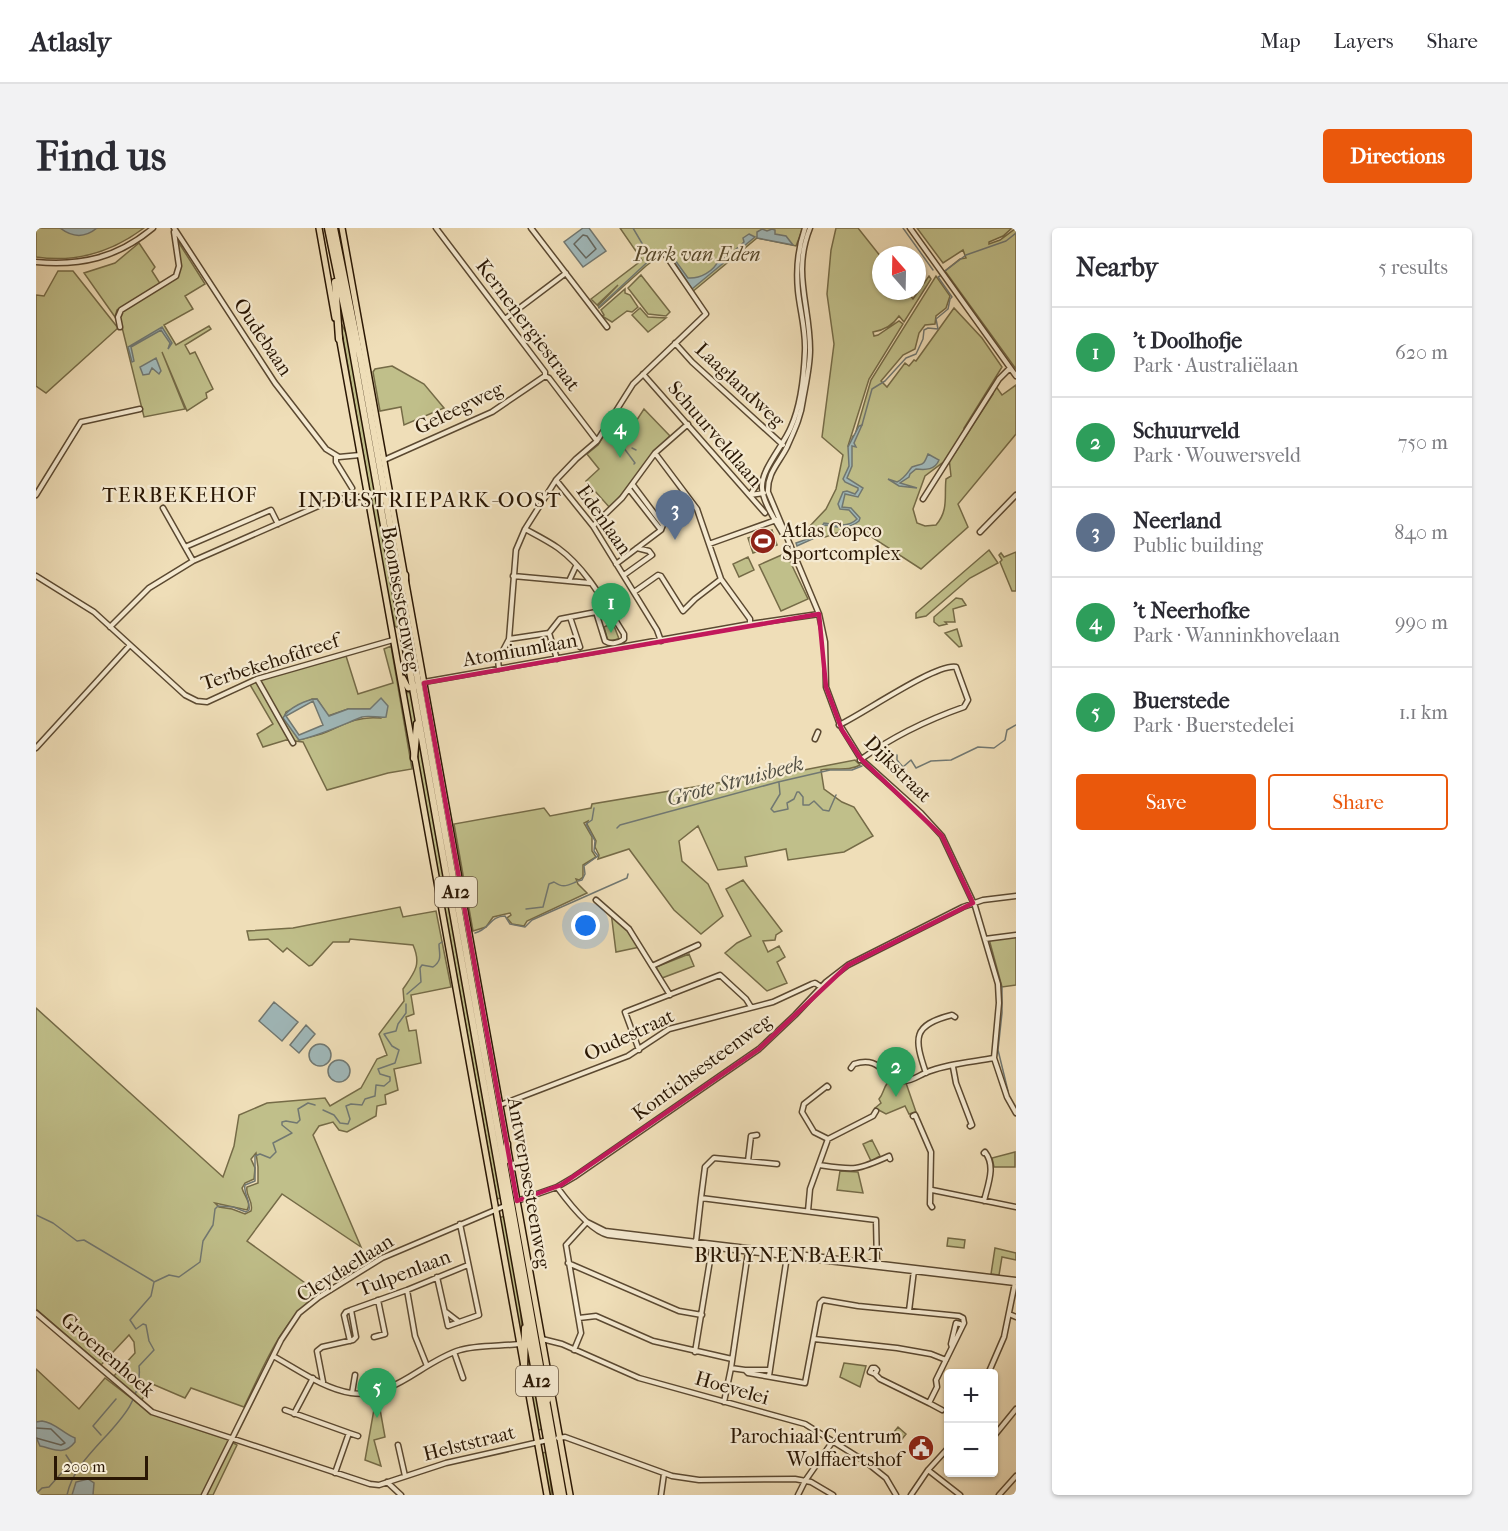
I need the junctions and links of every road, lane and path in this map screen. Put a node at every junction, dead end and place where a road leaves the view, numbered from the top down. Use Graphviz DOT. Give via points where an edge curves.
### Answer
graph roads {
  1 [pos="153,228"];
  2 [pos="174,228"];
  3 [pos="319,228"];
  4 [pos="328,228"];
  5 [pos="342,228"];
  6 [pos="436,228"];
  7 [pos="531,228"];
  8 [pos="805,228"];
  9 [pos="810,228"];
  10 [pos="910,228"];
  11 [pos="335,232"];
  12 [pos="665,254"];
  13 [pos="36,262"];
  14 [pos="338,267"];
  15 [pos="566,273"];
  16 [pos="356,308"];
  17 [pos="505,319"];
  18 [pos="120,327"];
  19 [pos="608,327"];
  20 [pos="339,339"];
  21 [pos="675,343"];
  22 [pos="362,346"];
  23 [pos="1010,368"];
  24 [pos="643,374"];
  25 [pos="545,376"];
  26 [pos="1016,376"];
  27 [pos="373,400"];
  28 [pos="140,409"];
  29 [pos="688,424"];
  30 [pos="791,433"];
  31 [pos="597,441"];
  32 [pos="784,447"];
  33 [pos="655,453"];
  34 [pos="360,455"];
  35 [pos="336,457"];
  36 [pos="383,460"];
  37 [pos="556,480"];
  38 [pos="633,484"];
  39 [pos="756,486"];
  40 [pos="352,488"];
  41 [pos="629,489"];
  42 [pos="765,493"];
  43 [pos="36,495"];
  44 [pos="750,495"];
  45 [pos="1016,495"];
  46 [pos="368,497"];
  47 [pos="923,499"];
  48 [pos="163,508"];
  49 [pos="765,513"];
  50 [pos="777,519"];
  51 [pos="278,524"];
  52 [pos="593,525"];
  53 [pos="525,529"];
  54 [pos="661,530"];
  55 [pos="980,532"];
  56 [pos="709,544"];
  57 [pos="185,547"];
  58 [pos="638,548"];
  59 [pos="193,561"];
  60 [pos="616,564"];
  61 [pos="577,565"];
  62 [pos="405,575"];
  63 [pos="624,575"];
  64 [pos="36,576"];
  65 [pos="513,576"];
  66 [pos="720,579"];
  67 [pos="569,581"];
  68 [pos="591,584"];
  69 [pos="634,592"];
  70 [pos="403,597"];
  71 [pos="603,600"];
  72 [pos="388,612"];
  73 [pos="596,612"];
  74 [pos="819,614"];
  75 [pos="570,617"];
  76 [pos="750,624"];
  77 [pos="110,627"];
  78 [pos="406,632"];
  79 [pos="549,633"];
  80 [pos="509,639"];
  81 [pos="393,640"];
  82 [pos="661,641"];
  83 [pos="130,645"];
  84 [pos="580,647"];
  85 [pos="395,651"];
  86 [pos="557,659"];
  87 [pos="501,669"];
  88 [pos="256,679"];
  89 [pos="419,685"];
  90 [pos="418,714"];
  91 [pos="839,726"];
  92 [pos="818,732"];
  93 [pos="815,739"];
  94 [pos="293,743"];
  95 [pos="36,748"];
  96 [pos="414,758"];
  97 [pos="860,760"];
  98 [pos="1016,896"];
  99 [pos="596,900"];
  100 [pos="974,903"];
  101 [pos="1016,934"];
  102 [pos="470,935"];
  103 [pos="985,939"];
  104 [pos="447,940"];
  105 [pos="698,945"];
  106 [pos="652,966"];
  107 [pos="807,986"];
  108 [pos="821,987"];
  109 [pos="815,993"];
  110 [pos="670,995"];
  111 [pos="751,1007"];
  112 [pos="955,1017"];
  113 [pos="639,1050"];
  114 [pos="994,1058"];
  115 [pos="952,1066"];
  116 [pos="851,1068"];
  117 [pos="926,1073"];
  118 [pos="828,1087"];
  119 [pos="500,1106"];
  120 [pos="876,1111"];
  121 [pos="1016,1113"];
  122 [pos="913,1116"];
  123 [pos="970,1126"];
  124 [pos="757,1135"];
  125 [pos="828,1139"];
  126 [pos="507,1144"];
  127 [pos="984,1153"];
  128 [pos="890,1159"];
  129 [pos="748,1161"];
  130 [pos="777,1164"];
  131 [pos="819,1165"];
  132 [pos="505,1167"];
  133 [pos="557,1187"];
  134 [pos="931,1190"];
  135 [pos="701,1198"];
  136 [pos="984,1201"];
  137 [pos="511,1203"];
  138 [pos="932,1207"];
  139 [pos="1016,1207"];
  140 [pos="495,1210"];
  141 [pos="808,1211"];
  142 [pos="587,1222"];
  143 [pos="460,1224"];
  144 [pos="696,1244"];
  145 [pos="712,1248"];
  146 [pos="748,1250"];
  147 [pos="788,1255"];
  148 [pos="568,1263"];
  149 [pos="468,1264"];
  150 [pos="877,1265"];
  151 [pos="914,1269"];
  152 [pos="437,1277"];
  153 [pos="1015,1280"];
  154 [pos="407,1290"];
  155 [pos="378,1300"];
  156 [pos="351,1310"];
  157 [pos="909,1311"];
  158 [pos="444,1312"];
  159 [pos="36,1313"];
  160 [pos="1009,1314"];
  161 [pos="702,1315"];
  162 [pos="1016,1317"];
  163 [pos="579,1318"];
  164 [pos="526,1321"];
  165 [pos="460,1323"];
  166 [pos="960,1324"];
  167 [pos="374,1336"];
  168 [pos="542,1339"];
  169 [pos="814,1339"];
  170 [pos="350,1341"];
  171 [pos="519,1344"];
  172 [pos="953,1348"];
  173 [pos="574,1350"];
  174 [pos="454,1352"];
  175 [pos="695,1352"];
  176 [pos="273,1356"];
  177 [pos="732,1359"];
  178 [pos="946,1360"];
  179 [pos="427,1366"];
  180 [pos="731,1368"];
  181 [pos="990,1369"];
  182 [pos="524,1370"];
  183 [pos="745,1370"];
  184 [pos="769,1370"];
  185 [pos="875,1374"];
  186 [pos="355,1375"];
  187 [pos="769,1377"];
  188 [pos="313,1378"];
  189 [pos="464,1378"];
  190 [pos="549,1380"];
  191 [pos="323,1383"];
  192 [pos="352,1393"];
  193 [pos="547,1402"];
  194 [pos="724,1402"];
  195 [pos="929,1403"];
  196 [pos="1016,1409"];
  197 [pos="285,1410"];
  198 [pos="942,1410"];
  199 [pos="294,1414"];
  200 [pos="998,1430"];
  201 [pos="349,1433"];
  202 [pos="357,1436"];
  203 [pos="232,1439"];
  204 [pos="553,1439"];
  205 [pos="833,1441"];
  206 [pos="537,1442"];
  207 [pos="398,1446"];
  208 [pos="944,1452"];
  209 [pos="928,1470"];
  210 [pos="335,1473"];
  211 [pos="664,1474"];
  212 [pos="405,1476"];
  213 [pos="1016,1476"];
  214 [pos="804,1481"];
  215 [pos="387,1482"];
  216 [pos="555,1485"];
  217 [pos="204,1495"];
  218 [pos="401,1495"];
  219 [pos="547,1495"];
  220 [pos="553,1495"];
  221 [pos="557,1495"];
  222 [pos="563,1495"];
  223 [pos="570,1495"];
  224 [pos="661,1495"];
  225 [pos="798,1495"];
  226 [pos="833,1495"];
  227 [pos="896,1495"];
  228 [pos="911,1495"];
  229 [pos="960,1495"];
  230 [pos="999,1495"];
  1 -- 13 [label="street" via="129,245 92,260"];
  2 -- 18 [label="street" via="179,272 172,281 121,310"];
  2 -- 35 [label="street, Oudebaan" via="275,383"];
  3 -- 20 [label="main road, Boomsesteenweg"];
  4 -- 14 [label="highway, A12"];
  5 -- 16 [label="main road, Boomsesteenweg"];
  6 -- 17 [label="street, Kernenergiestraat"];
  7 -- 15 [label="street"];
  8 -- 30 [label="street" via="797,279 805,354"];
  9 -- 30 [label="street" via="803,251 801,282 810,351 801,413"];
  10 -- 23 [label="street"];
  11 -- 14 [label="highway, A12"];
  11 -- 22 [label="highway"];
  12 -- 21 [label="street" via="706,314"];
  14 -- 20 [label="highway"];
  14 -- 70 [label="highway, A12" via="361,361"];
  14 -- 78 [label="highway, A12"];
  15 -- 17 [label="street"];
  15 -- 19 [label="street"];
  16 -- 22 [label="main road, Boomsesteenweg"];
  16 -- 27 [label="main road, Boomsesteenweg"];
  17 -- 25 [label="street, Kernenergiestraat"];
  20 -- 34 [label="main road, Boomsesteenweg"];
  21 -- 24 [label="street"];
  21 -- 32 [label="street, Laaglandweg"];
  22 -- 27 [label="main road, Boomsesteenweg"];
  23 -- 26 [label="street"];
  23 -- 47 [label="street" via="999,379"];
  24 -- 29 [label="street, Schuurveldlaan"];
  24 -- 31 [label="street"];
  25 -- 31 [label="street, Kernenergiestraat"];
  25 -- 36 [label="street, Geleegweg" via="492,412"];
  27 -- 36 [label="main road, Boomsesteenweg"];
  28 -- 43 [label="street" via="81,422"];
  29 -- 33 [label="street"];
  29 -- 44 [label="street, Schuurveldlaan"];
  30 -- 32 [label="street"];
  31 -- 37 [label="street"];
  32 -- 42 [label="street" via="764,474"];
  33 -- 38 [label="street"];
  33 -- 56 [label="street" via="695,506"];
  34 -- 35 [label="street"];
  34 -- 46 [label="main road, Boomsesteenweg"];
  35 -- 40 [label="street, Oudebaan"];
  36 -- 62 [label="main road, Boomsesteenweg"];
  37 -- 52 [label="street, Edenlaan"];
  37 -- 53 [label="street"];
  38 -- 41 [label="street"];
  38 -- 54 [label="street" via="663,525"];
  39 -- 44 [label="street"];
  41 -- 52 [label="street"];
  41 -- 54 [label="street"];
  42 -- 44 [label="street"];
  42 -- 50 [label="street, Dijkstraat"];
  44 -- 49 [label="street, Schuurveldlaan"];
  45 -- 55 [label="street"];
  46 -- 51 [label="street" via="337,500"];
  46 -- 72 [label="main road, Boomsesteenweg"];
  48 -- 57 [label="street"];
  50 -- 56 [label="street"];
  50 -- 74 [label="street, Dijkstraat"];
  51 -- 57 [label="street" via="271,510"];
  51 -- 59 [label="street"];
  52 -- 60 [label="street, Edenlaan"];
  53 -- 61 [label="street" via="558,548"];
  53 -- 65 [label="street" via="516,550"];
  54 -- 58 [label="street"];
  56 -- 66 [label="street"];
  57 -- 59 [label="street"];
  58 -- 60 [label="street"];
  58 -- 63 [label="street" via="652,555"];
  59 -- 77 [label="street" via="149,588"];
  60 -- 63 [label="street, Edenlaan"];
  61 -- 67 [label="street"];
  61 -- 68 [label="street"];
  62 -- 70 [label="highway"];
  62 -- 89 [label="main road, Boomsesteenweg"];
  63 -- 69 [label="street, Edenlaan"];
  64 -- 77 [label="street, Terbekehofdreef" via="94,612"];
  65 -- 67 [label="street"];
  65 -- 80 [label="street"];
  66 -- 69 [label="street" via="683,611 661,576"];
  66 -- 76 [label="street"];
  67 -- 68 [label="street"];
  68 -- 71 [label="street"];
  69 -- 82 [label="street, Edenlaan"];
  70 -- 78 [label="highway, A12"];
  71 -- 73 [label="street" via="602,608"];
  71 -- 73 [label="street" via="624,634 621,642 606,642"];
  72 -- 78 [label="main road" via="395,630"];
  72 -- 81 [label="main road, Boomsesteenweg"];
  73 -- 75 [label="street"];
  74 -- 76 [label="street, Atomiumlaan"];
  74 -- 91 [label="street, Dijkstraat" via="825,642 825,687"];
  75 -- 79 [label="street" via="559,619"];
  75 -- 84 [label="street"];
  76 -- 82 [label="street, Atomiumlaan"];
  77 -- 83 [label="street, Terbekehofdreef"];
  78 -- 81 [label="main road, Terbekehofdreef"];
  78 -- 89 [label="highway, A12"];
  79 -- 80 [label="street"];
  79 -- 86 [label="street"];
  80 -- 87 [label="street" via="498,660"];
  81 -- 85 [label="main road, Boomsesteenweg"];
  81 -- 88 [label="street, Terbekehofdreef"];
  82 -- 86 [label="street, Atomiumlaan"];
  83 -- 88 [label="street, Terbekehofdreef" via="185,695 197,701 207,702"];
  83 -- 95 [label="street"];
  85 -- 89 [label="main road" via="404,683 408,688"];
  85 -- 96 [label="main road, Boomsesteenweg"];
  86 -- 87 [label="street, Atomiumlaan"];
  87 -- 89 [label="street, Atomiumlaan"];
  88 -- 94 [label="street"];
  89 -- 90 [label="highway, A12"];
  89 -- 102 [label="main road, Boomsesteenweg"];
  89 -- 132 [label="highway, A12"];
  90 -- 96 [label="highway"];
  90 -- 137 [label="highway, A12"];
  91 -- 97 [label="street, Dijkstraat"];
  91 -- 97 [label="street" via="921,678 956,667 968,700 964,707 899,735"];
  92 -- 93 [label="street"];
  96 -- 104 [label="main road, Boomsesteenweg"];
  97 -- 100 [label="street, Dijkstraat" via="942,836"];
  98 -- 100 [label="street, Kontichsesteenweg"];
  99 -- 106 [label="street" via="629,928"];
  100 -- 103 [label="street, Dijkstraat"];
  100 -- 108 [label="street, Kontichsesteenweg" via="863,956"];
  101 -- 103 [label="street"];
  102 -- 119 [label="main road, Antwerpsesteenweg"];
  103 -- 114 [label="street, Dijkstraat" via="998,984"];
  104 -- 140 [label="main road, Antwerpsesteenweg"];
  105 -- 106 [label="street"];
  106 -- 110 [label="street"];
  107 -- 108 [label="street, Oudestraat" via="815,983"];
  107 -- 109 [label="street"];
  107 -- 111 [label="street, Oudestraat" via="773,1002"];
  108 -- 109 [label="street, Kontichsesteenweg"];
  109 -- 133 [label="street, Kontichsesteenweg" via="759,1049"];
  110 -- 111 [label="street" via="720,975"];
  110 -- 113 [label="street" via="625,1012"];
  111 -- 113 [label="street, Oudestraat" via="669,1029"];
  112 -- 117 [label="street" via="933,1020 919,1036 917,1047"];
  113 -- 119 [label="street, Oudestraat"];
  114 -- 115 [label="street"];
  114 -- 121 [label="street"];
  115 -- 117 [label="street"];
  115 -- 123 [label="street"];
  116 -- 117 [label="street" via="861,1061 875,1063 897,1079 907,1081"];
  118 -- 125 [label="street" via="806,1101 802,1112 814,1132"];
  119 -- 126 [label="main road, Antwerpsesteenweg"];
  120 -- 125 [label="street"];
  122 -- 134 [label="street" via="931,1152"];
  124 -- 129 [label="street" via="751,1136"];
  125 -- 131 [label="street"];
  126 -- 132 [label="highway"];
  126 -- 137 [label="main road, Antwerpsesteenweg"];
  127 -- 136 [label="street" via="992,1164"];
  128 -- 131 [label="street" via="889,1156 852,1170"];
  129 -- 130 [label="street"];
  129 -- 135 [label="street" via="710,1161 705,1167"];
  131 -- 141 [label="street" via="810,1189"];
  132 -- 137 [label="highway, A12"];
  133 -- 137 [label="street, Kontichsesteenweg"];
  133 -- 142 [label="street"];
  134 -- 136 [label="street"];
  134 -- 138 [label="street"];
  135 -- 141 [label="street"];
  135 -- 144 [label="street"];
  136 -- 139 [label="street"];
  137 -- 140 [label="street, Kontichsesteenweg"];
  137 -- 164 [label="highway, A12"];
  137 -- 168 [label="main road, Antwerpsesteenweg"];
  137 -- 193 [label="highway, A12"];
  140 -- 143 [label="street, Cleydaellaan"];
  140 -- 171 [label="main road, Antwerpsesteenweg"];
  141 -- 150 [label="street" via="876,1220"];
  142 -- 144 [label="street" via="604,1231"];
  142 -- 148 [label="street" via="567,1242"];
  143 -- 149 [label="street"];
  143 -- 176 [label="street, Cleydaellaan" via="382,1258 319,1297 299,1313"];
  144 -- 145 [label="street"];
  144 -- 146 [label="street"];
  145 -- 146 [label="street"];
  145 -- 161 [label="street"];
  146 -- 147 [label="street"];
  146 -- 177 [label="street"];
  147 -- 150 [label="street"];
  147 -- 184 [label="street"];
  148 -- 161 [label="street" via="679,1311"];
  148 -- 163 [label="street"];
  149 -- 152 [label="street, Tulpenlaan"];
  149 -- 165 [label="street" via="479,1314"];
  150 -- 151 [label="street"];
  151 -- 153 [label="street"];
  151 -- 157 [label="street"];
  152 -- 154 [label="street, Tulpenlaan"];
  152 -- 158 [label="street"];
  153 -- 160 [label="street"];
  154 -- 155 [label="street, Tulpenlaan"];
  154 -- 179 [label="street" via="416,1336"];
  155 -- 156 [label="street, Tulpenlaan"];
  155 -- 167 [label="street" via="385,1334"];
  156 -- 170 [label="street" via="356,1337"];
  156 -- 170 [label="street" via="344,1315"];
  157 -- 169 [label="street" via="823,1300"];
  157 -- 172 [label="street" via="963,1318"];
  158 -- 165 [label="street"];
  158 -- 165 [label="street" via="447,1326"];
  159 -- 203 [label="street, Groenenhoek" via="146,1409"];
  160 -- 162 [label="street"];
  160 -- 181 [label="street"];
  161 -- 175 [label="street"];
  163 -- 173 [label="street" via="580,1337"];
  163 -- 175 [label="street" via="596,1316 653,1341"];
  164 -- 182 [label="highway"];
  164 -- 204 [label="highway, A12"];
  166 -- 172 [label="street" via="956,1323"];
  168 -- 173 [label="street, Hoevelei"];
  168 -- 190 [label="main road, Antwerpsesteenweg"];
  169 -- 178 [label="street" via="897,1348"];
  169 -- 187 [label="street" via="805,1383"];
  170 -- 191 [label="street" via="318,1349"];
  171 -- 174 [label="street"];
  171 -- 182 [label="main road, Antwerpsesteenweg"];
  172 -- 178 [label="street"];
  173 -- 194 [label="street, Hoevelei" via="639,1378"];
  174 -- 179 [label="street"];
  174 -- 189 [label="street"];
  175 -- 177 [label="street"];
  176 -- 188 [label="street"];
  176 -- 203 [label="street, Cleydaellaan"];
  177 -- 180 [label="street"];
  178 -- 195 [label="street"];
  179 -- 192 [label="street" via="381,1392"];
  180 -- 183 [label="street"];
  180 -- 194 [label="street"];
  182 -- 206 [label="main road, Antwerpsesteenweg"];
  183 -- 184 [label="street"];
  183 -- 187 [label="street"];
  184 -- 187 [label="street"];
  185 -- 195 [label="street"];
  186 -- 192 [label="street"];
  188 -- 191 [label="street"];
  188 -- 199 [label="street"];
  190 -- 193 [label="highway"];
  190 -- 204 [label="main road, Antwerpsesteenweg"];
  191 -- 192 [label="street"];
  193 -- 204 [label="highway, A12"];
  194 -- 205 [label="street, Hoevelei" via="805,1424"];
  195 -- 198 [label="street"];
  196 -- 200 [label="street"];
  197 -- 199 [label="street"];
  199 -- 201 [label="street"];
  201 -- 202 [label="street"];
  201 -- 210 [label="street"];
  203 -- 210 [label="street, Helststraat"];
  203 -- 217 [label="street, Cleydaellaan"];
  204 -- 206 [label="street, Helststraat"];
  204 -- 211 [label="street" via="565,1437"];
  204 -- 216 [label="highway, A12"];
  204 -- 222 [label="highway, A12"];
  204 -- 223 [label="main road"];
  205 -- 214 [label="street"];
  205 -- 227 [label="street, Hoevelei" via="886,1478"];
  206 -- 212 [label="street, Helststraat"];
  206 -- 219 [label="main road"];
  207 -- 212 [label="street"];
  208 -- 209 [label="street"];
  209 -- 228 [label="street"];
  209 -- 229 [label="street"];
  210 -- 215 [label="street, Helststraat" via="369,1484"];
  211 -- 214 [label="street" via="699,1480"];
  211 -- 224 [label="street"];
  212 -- 215 [label="street, Helststraat"];
  213 -- 230 [label="street"];
  214 -- 225 [label="street"];
  214 -- 226 [label="street"];
  215 -- 218 [label="street"];
  216 -- 220 [label="highway"];
  216 -- 221 [label="highway, A12"];
}
